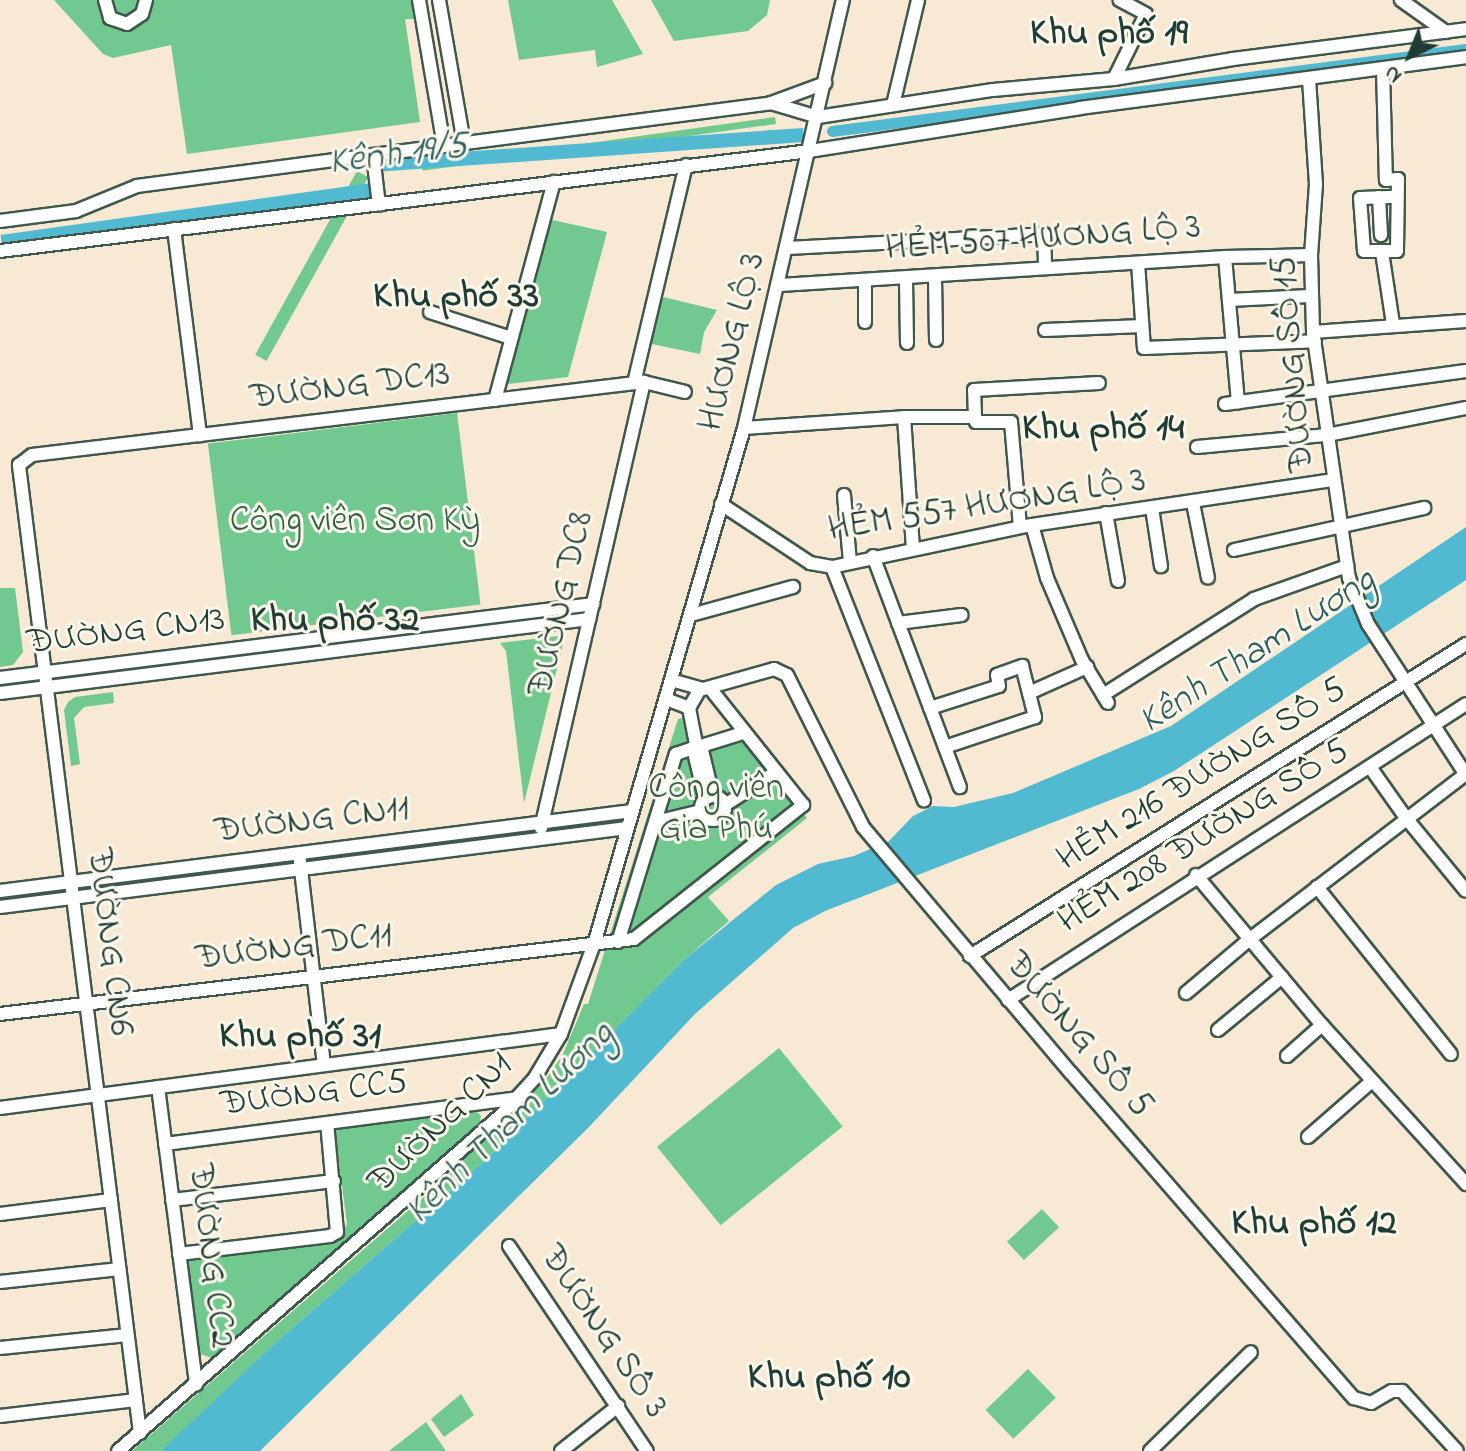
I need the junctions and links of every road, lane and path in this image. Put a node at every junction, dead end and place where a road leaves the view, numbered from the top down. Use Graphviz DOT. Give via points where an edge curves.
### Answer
graph roads {
  1 [pos="105,0"];
  2 [pos="419,0"];
  3 [pos="439,0"];
  4 [pos="843,0"];
  5 [pos="918,0"];
  6 [pos="1120,0"];
  7 [pos="1401,0"];
  8 [pos="149,1"];
  9 [pos="1466,29"];
  10 [pos="1446,32"];
  11 [pos="1466,57"];
  12 [pos="1383,69"];
  13 [pos="1114,79"];
  14 [pos="1309,79"];
  15 [pos="825,83"];
  16 [pos="1136,89"];
  17 [pos="771,103"];
  18 [pos="893,105"];
  19 [pos="817,122"];
  20 [pos="464,143"];
  21 [pos="444,146"];
  22 [pos="812,146"];
  23 [pos="373,155"];
  24 [pos="686,165"];
  25 [pos="554,182"];
  26 [pos="1379,197"];
  27 [pos="1397,197"];
  28 [pos="378,201"];
  29 [pos="0,221"];
  30 [pos="174,229"];
  31 [pos="1381,235"];
  32 [pos="788,248"];
  33 [pos="0,251"];
  34 [pos="1382,252"];
  35 [pos="1311,255"];
  36 [pos="1225,257"];
  37 [pos="1138,263"];
  38 [pos="1045,267"];
  39 [pos="935,277"];
  40 [pos="906,280"];
  41 [pos="865,281"];
  42 [pos="780,285"];
  43 [pos="1311,296"];
  44 [pos="1229,300"];
  45 [pos="430,312"];
  46 [pos="1466,321"];
  47 [pos="865,322"];
  48 [pos="1393,324"];
  49 [pos="1142,326"];
  50 [pos="1045,330"];
  51 [pos="1314,336"];
  52 [pos="511,338"];
  53 [pos="936,340"];
  54 [pos="1233,342"];
  55 [pos="907,343"];
  56 [pos="1466,371"];
  57 [pos="639,382"];
  58 [pos="1099,383"];
  59 [pos="1321,391"];
  60 [pos="685,392"];
  61 [pos="495,400"];
  62 [pos="1466,408"];
  63 [pos="904,417"];
  64 [pos="975,417"];
  65 [pos="744,428"];
  66 [pos="200,435"];
  67 [pos="1327,435"];
  68 [pos="1197,447"];
  69 [pos="22,460"];
  70 [pos="1334,480"];
  71 [pos="844,495"];
  72 [pos="1193,503"];
  73 [pos="721,504"];
  74 [pos="1152,508"];
  75 [pos="1424,508"];
  76 [pos="1106,513"];
  77 [pos="1341,524"];
  78 [pos="1026,526"];
  79 [pos="913,549"];
  80 [pos="1234,550"];
  81 [pos="873,556"];
  82 [pos="850,562"];
  83 [pos="1161,566"];
  84 [pos="1347,566"];
  85 [pos="832,567"];
  86 [pos="1208,578"];
  87 [pos="1118,581"];
  88 [pos="793,587"];
  89 [pos="593,604"];
  90 [pos="691,615"];
  91 [pos="961,615"];
  92 [pos="589,619"];
  93 [pos="898,623"];
  94 [pos="1466,644"];
  95 [pos="1087,667"];
  96 [pos="44,673"];
  97 [pos="0,678"];
  98 [pos="671,680"];
  99 [pos="1405,682"];
  100 [pos="46,687"];
  101 [pos="705,689"];
  102 [pos="0,693"];
  103 [pos="1029,693"];
  104 [pos="666,697"];
  105 [pos="1466,704"];
  106 [pos="689,708"];
  107 [pos="930,708"];
  108 [pos="1433,725"];
  109 [pos="743,733"];
  110 [pos="697,746"];
  111 [pos="945,747"];
  112 [pos="1370,767"];
  113 [pos="776,772"];
  114 [pos="1466,775"];
  115 [pos="960,787"];
  116 [pos="706,801"];
  117 [pos="924,801"];
  118 [pos="725,805"];
  119 [pos="632,811"];
  120 [pos="1406,818"];
  121 [pos="655,822"];
  122 [pos="543,823"];
  123 [pos="627,828"];
  124 [pos="539,839"];
  125 [pos="299,854"];
  126 [pos="301,868"];
  127 [pos="1196,875"];
  128 [pos="71,882"];
  129 [pos="1317,887"];
  130 [pos="0,891"];
  131 [pos="1466,891"];
  132 [pos="73,898"];
  133 [pos="0,907"];
  134 [pos="1250,939"];
  135 [pos="595,941"];
  136 [pos="618,942"];
  137 [pos="970,956"];
  138 [pos="314,976"];
  139 [pos="1282,977"];
  140 [pos="1186,993"];
  141 [pos="1008,1000"];
  142 [pos="87,1003"];
  143 [pos="0,1014"];
  144 [pos="1322,1025"];
  145 [pos="1218,1030"];
  146 [pos="561,1034"];
  147 [pos="1451,1054"];
  148 [pos="1287,1056"];
  149 [pos="324,1065"];
  150 [pos="1372,1081"];
  151 [pos="158,1087"];
  152 [pos="98,1094"];
  153 [pos="518,1098"];
  154 [pos="0,1108"];
  155 [pos="327,1123"];
  156 [pos="1308,1137"];
  157 [pos="165,1144"];
  158 [pos="334,1181"];
  159 [pos="1466,1184"];
  160 [pos="111,1200"];
  161 [pos="172,1200"];
  162 [pos="0,1214"];
  163 [pos="509,1246"];
  164 [pos="179,1254"];
  165 [pos="119,1269"];
  166 [pos="0,1282"];
  167 [pos="127,1335"];
  168 [pos="0,1348"];
  169 [pos="1251,1352"];
  170 [pos="196,1385"];
  171 [pos="136,1400"];
  172 [pos="618,1406"];
  173 [pos="0,1416"];
  174 [pos="140,1433"];
  175 [pos="118,1451"];
  176 [pos="561,1451"];
  177 [pos="647,1451"];
  178 [pos="1150,1451"];
  179 [pos="1457,1451"];
  1 -- 8 [label="street" via="110,18 121,24 138,19"];
  2 -- 21 [label="street"];
  3 -- 20 [label="street"];
  4 -- 15 [label="street, HƯƠNG LỘ 3"];
  5 -- 18 [label="street"];
  6 -- 13 [label="street" via="1146,14"];
  7 -- 10 [label="street"];
  9 -- 10 [label="street"];
  10 -- 16 [label="street" via="1233,59"];
  11 -- 12 [label="street"];
  12 -- 14 [label="street"];
  12 -- 27 [label="street" via="1386,180 1398,179"];
  13 -- 16 [label="street"];
  13 -- 18 [label="street"];
  14 -- 16 [label="street"];
  14 -- 35 [label="street, ĐƯỜNG SỐ 15" via="1316,184"];
  15 -- 17 [label="street"];
  15 -- 19 [label="street, HƯƠNG LỘ 3"];
  16 -- 22 [label="street"];
  17 -- 19 [label="street"];
  17 -- 20 [label="street"];
  18 -- 19 [label="street"];
  19 -- 22 [label="street, HƯƠNG LỘ 3"];
  20 -- 21 [label="street"];
  21 -- 23 [label="street"];
  22 -- 24 [label="street"];
  22 -- 32 [label="street, HƯƠNG LỘ 3"];
  23 -- 28 [label="street"];
  23 -- 29 [label="street" via="137,186 76,211"];
  24 -- 25 [label="street"];
  24 -- 57 [label="street, ĐƯỜNG DC8"];
  25 -- 28 [label="street"];
  25 -- 52 [label="street"];
  26 -- 27 [label="street"];
  26 -- 31 [label="street"];
  26 -- 34 [label="street" via="1360,198 1364,251"];
  27 -- 34 [label="street" via="1397,251"];
  28 -- 30 [label="street"];
  30 -- 33 [label="street"];
  30 -- 66 [label="street"];
  32 -- 38 [label="street" via="1044,234"];
  32 -- 42 [label="street, HƯƠNG LỘ 3"];
  34 -- 48 [label="street"];
  35 -- 36 [label="street, HẺM 507 HƯƠNG LỘ 3"];
  35 -- 43 [label="street, ĐƯỜNG SỐ 15"];
  36 -- 37 [label="street, HẺM 507 HƯƠNG LỘ 3"];
  36 -- 44 [label="street"];
  37 -- 38 [label="street, HẺM 507 HƯƠNG LỘ 3"];
  37 -- 49 [label="street"];
  38 -- 39 [label="street, HẺM 507 HƯƠNG LỘ 3"];
  39 -- 40 [label="street, HẺM 507 HƯƠNG LỘ 3"];
  39 -- 53 [label="street"];
  40 -- 41 [label="street, HẺM 507 HƯƠNG LỘ 3"];
  40 -- 55 [label="street"];
  41 -- 42 [label="street, HẺM 507 HƯƠNG LỘ 3"];
  41 -- 47 [label="street"];
  42 -- 65 [label="street, HƯƠNG LỘ 3"];
  43 -- 44 [label="street"];
  43 -- 51 [label="street, ĐƯỜNG SỐ 15"];
  44 -- 54 [label="street"];
  45 -- 52 [label="street"];
  46 -- 48 [label="street"];
  48 -- 51 [label="street"];
  49 -- 50 [label="street"];
  49 -- 54 [label="street" via="1144,348"];
  51 -- 54 [label="street"];
  51 -- 59 [label="street, ĐƯỜNG SỐ 15"];
  52 -- 61 [label="street"];
  54 -- 59 [label="street" via="1232,403"];
  56 -- 59 [label="street"];
  57 -- 60 [label="street, ĐƯỜNG DC13"];
  57 -- 61 [label="street, ĐƯỜNG DC13"];
  57 -- 89 [label="street, ĐƯỜNG DC8"];
  58 -- 64 [label="street" via="974,390"];
  59 -- 67 [label="street, ĐƯỜNG SỐ 15"];
  61 -- 66 [label="street, ĐƯỜNG DC13"];
  62 -- 67 [label="street"];
  63 -- 64 [label="street"];
  63 -- 65 [label="street"];
  63 -- 79 [label="street"];
  64 -- 78 [label="street" via="976,422 1011,422"];
  65 -- 73 [label="street, HƯƠNG LỘ 3"];
  66 -- 69 [label="street, ĐƯỜNG DC13"];
  67 -- 68 [label="street"];
  67 -- 70 [label="street, ĐƯỜNG SỐ 15"];
  69 -- 96 [label="street, ĐƯỜNG CN6" via="18,470"];
  70 -- 72 [label="street, HẺM 557 HƯƠNG LỘ 3"];
  70 -- 77 [label="street, ĐƯỜNG SỐ 15"];
  71 -- 82 [label="street"];
  72 -- 74 [label="street, HẺM 557 HƯƠNG LỘ 3"];
  72 -- 86 [label="street"];
  73 -- 85 [label="street, HẺM 557 HƯƠNG LỘ 3" via="810,563"];
  73 -- 90 [label="street, HƯƠNG LỘ 3"];
  74 -- 76 [label="street, HẺM 557 HƯƠNG LỘ 3"];
  74 -- 83 [label="street"];
  75 -- 77 [label="street"];
  76 -- 78 [label="street, HẺM 557 HƯƠNG LỘ 3"];
  76 -- 87 [label="street"];
  77 -- 80 [label="street"];
  77 -- 84 [label="street, ĐƯỜNG SỐ 15"];
  78 -- 79 [label="street, HẺM 557 HƯƠNG LỘ 3"];
  78 -- 95 [label="street"];
  79 -- 81 [label="street, HẺM 557 HƯƠNG LỘ 3"];
  81 -- 82 [label="street, HẺM 557 HƯƠNG LỘ 3"];
  81 -- 93 [label="street"];
  82 -- 85 [label="street, HẺM 557 HƯƠNG LỘ 3"];
  84 -- 95 [label="street" via="1254,599 1105,699"];
  84 -- 99 [label="street, ĐƯỜNG SỐ 15" via="1368,624"];
  85 -- 117 [label="street"];
  88 -- 90 [label="street"];
  89 -- 92 [label="street, ĐƯỜNG DC8"];
  89 -- 96 [label="street, ĐƯỜNG CN13"];
  90 -- 98 [label="street, HƯƠNG LỘ 3"];
  91 -- 93 [label="street"];
  92 -- 100 [label="street, ĐƯỜNG CN13"];
  92 -- 122 [label="street, ĐƯỜNG DC8"];
  93 -- 107 [label="street"];
  94 -- 99 [label="street, HẺM 216 ĐƯỜNG SỐ 5"];
  95 -- 103 [label="street"];
  96 -- 97 [label="street, ĐƯỜNG CN13"];
  96 -- 100 [label="street, ĐƯỜNG CN6"];
  98 -- 101 [label="street"];
  98 -- 104 [label="street, HƯƠNG LỘ 3"];
  99 -- 108 [label="street"];
  99 -- 137 [label="street, HẺM 216 ĐƯỜNG SỐ 5"];
  100 -- 102 [label="street, ĐƯỜNG CN13"];
  100 -- 128 [label="street, ĐƯỜNG CN6"];
  101 -- 106 [label="street"];
  101 -- 109 [label="street"];
  101 -- 137 [label="street, ĐƯỜNG SỐ 5" via="774,669 787,675 863,827"];
  103 -- 107 [label="street" via="1022,666 997,675 999,686"];
  103 -- 111 [label="street" via="1035,717"];
  104 -- 106 [label="street"];
  104 -- 119 [label="street, ĐƯỜNG CN1"];
  105 -- 108 [label="street, HẺM 208 ĐƯỜNG SỐ 5"];
  106 -- 110 [label="street"];
  107 -- 111 [label="street"];
  108 -- 112 [label="street, HẺM 208 ĐƯỜNG SỐ 5"];
  108 -- 114 [label="street"];
  109 -- 110 [label="street"];
  109 -- 113 [label="street"];
  110 -- 116 [label="street"];
  110 -- 121 [label="street" via="676,754"];
  111 -- 115 [label="street"];
  112 -- 120 [label="street"];
  112 -- 127 [label="street, HẺM 208 ĐƯỜNG SỐ 5"];
  113 -- 118 [label="street"];
  113 -- 136 [label="street" via="803,805 641,935"];
  114 -- 120 [label="street"];
  116 -- 118 [label="street"];
  116 -- 118 [label="street" via="707,819 717,820"];
  116 -- 121 [label="street"];
  119 -- 122 [label="street, ĐƯỜNG CN11"];
  119 -- 123 [label="street, ĐƯỜNG CN1"];
  120 -- 129 [label="street"];
  120 -- 131 [label="street"];
  121 -- 136 [label="street"];
  122 -- 124 [label="street, ĐƯỜNG DC8"];
  122 -- 125 [label="street, ĐƯỜNG CN11"];
  123 -- 124 [label="street, ĐƯỜNG CN11"];
  123 -- 135 [label="street, ĐƯỜNG CN1"];
  124 -- 126 [label="street, ĐƯỜNG CN11"];
  125 -- 126 [label="street"];
  125 -- 128 [label="street, ĐƯỜNG CN11"];
  126 -- 132 [label="street, ĐƯỜNG CN11"];
  126 -- 138 [label="street"];
  127 -- 134 [label="street"];
  127 -- 141 [label="street, HẺM 208 ĐƯỜNG SỐ 5"];
  128 -- 130 [label="street, ĐƯỜNG CN11"];
  128 -- 132 [label="street, ĐƯỜNG CN6"];
  129 -- 134 [label="street"];
  129 -- 147 [label="street"];
  132 -- 133 [label="street, ĐƯỜNG CN11"];
  132 -- 142 [label="street, ĐƯỜNG CN6"];
  134 -- 139 [label="street"];
  134 -- 140 [label="street"];
  135 -- 136 [label="street, ĐƯỜNG DC11"];
  135 -- 138 [label="street, ĐƯỜNG DC11"];
  135 -- 146 [label="street, ĐƯỜNG CN1"];
  137 -- 141 [label="street, ĐƯỜNG SỐ 5"];
  138 -- 142 [label="street, ĐƯỜNG DC11"];
  138 -- 149 [label="street"];
  139 -- 144 [label="street"];
  139 -- 145 [label="street"];
  141 -- 179 [label="street, ĐƯỜNG SỐ 5" via="1354,1398 1371,1403 1402,1391"];
  142 -- 143 [label="street, ĐƯỜNG DC11"];
  142 -- 152 [label="street, ĐƯỜNG CN6"];
  144 -- 148 [label="street"];
  144 -- 150 [label="street"];
  146 -- 149 [label="street"];
  146 -- 153 [label="street, ĐƯỜNG CN1" via="545,1065"];
  149 -- 151 [label="street"];
  150 -- 156 [label="street"];
  150 -- 159 [label="street"];
  151 -- 152 [label="street"];
  151 -- 157 [label="street, ĐƯỜNG CC2"];
  152 -- 154 [label="street"];
  152 -- 160 [label="street, ĐƯỜNG CN6"];
  153 -- 155 [label="street, ĐƯỜNG CC5"];
  153 -- 170 [label="street, ĐƯỜNG CN1"];
  155 -- 157 [label="street, ĐƯỜNG CC5"];
  155 -- 158 [label="street"];
  157 -- 161 [label="street, ĐƯỜNG CC2"];
  158 -- 161 [label="street"];
  158 -- 164 [label="street" via="339,1223 334,1235"];
  160 -- 162 [label="street"];
  160 -- 165 [label="street, ĐƯỜNG CN6"];
  161 -- 164 [label="street, ĐƯỜNG CC2"];
  163 -- 172 [label="street, ĐƯỜNG SỐ 3"];
  164 -- 170 [label="street, ĐƯỜNG CC2"];
  165 -- 166 [label="street"];
  165 -- 167 [label="street, ĐƯỜNG CN6"];
  167 -- 168 [label="street"];
  167 -- 171 [label="street, ĐƯỜNG CN6"];
  169 -- 178 [label="street"];
  170 -- 174 [label="street, ĐƯỜNG CN1"];
  171 -- 173 [label="street"];
  171 -- 174 [label="street, ĐƯỜNG CN6"];
  172 -- 176 [label="street"];
  172 -- 177 [label="street, ĐƯỜNG SỐ 3"];
  174 -- 175 [label="street, ĐƯỜNG CN1"];
}
